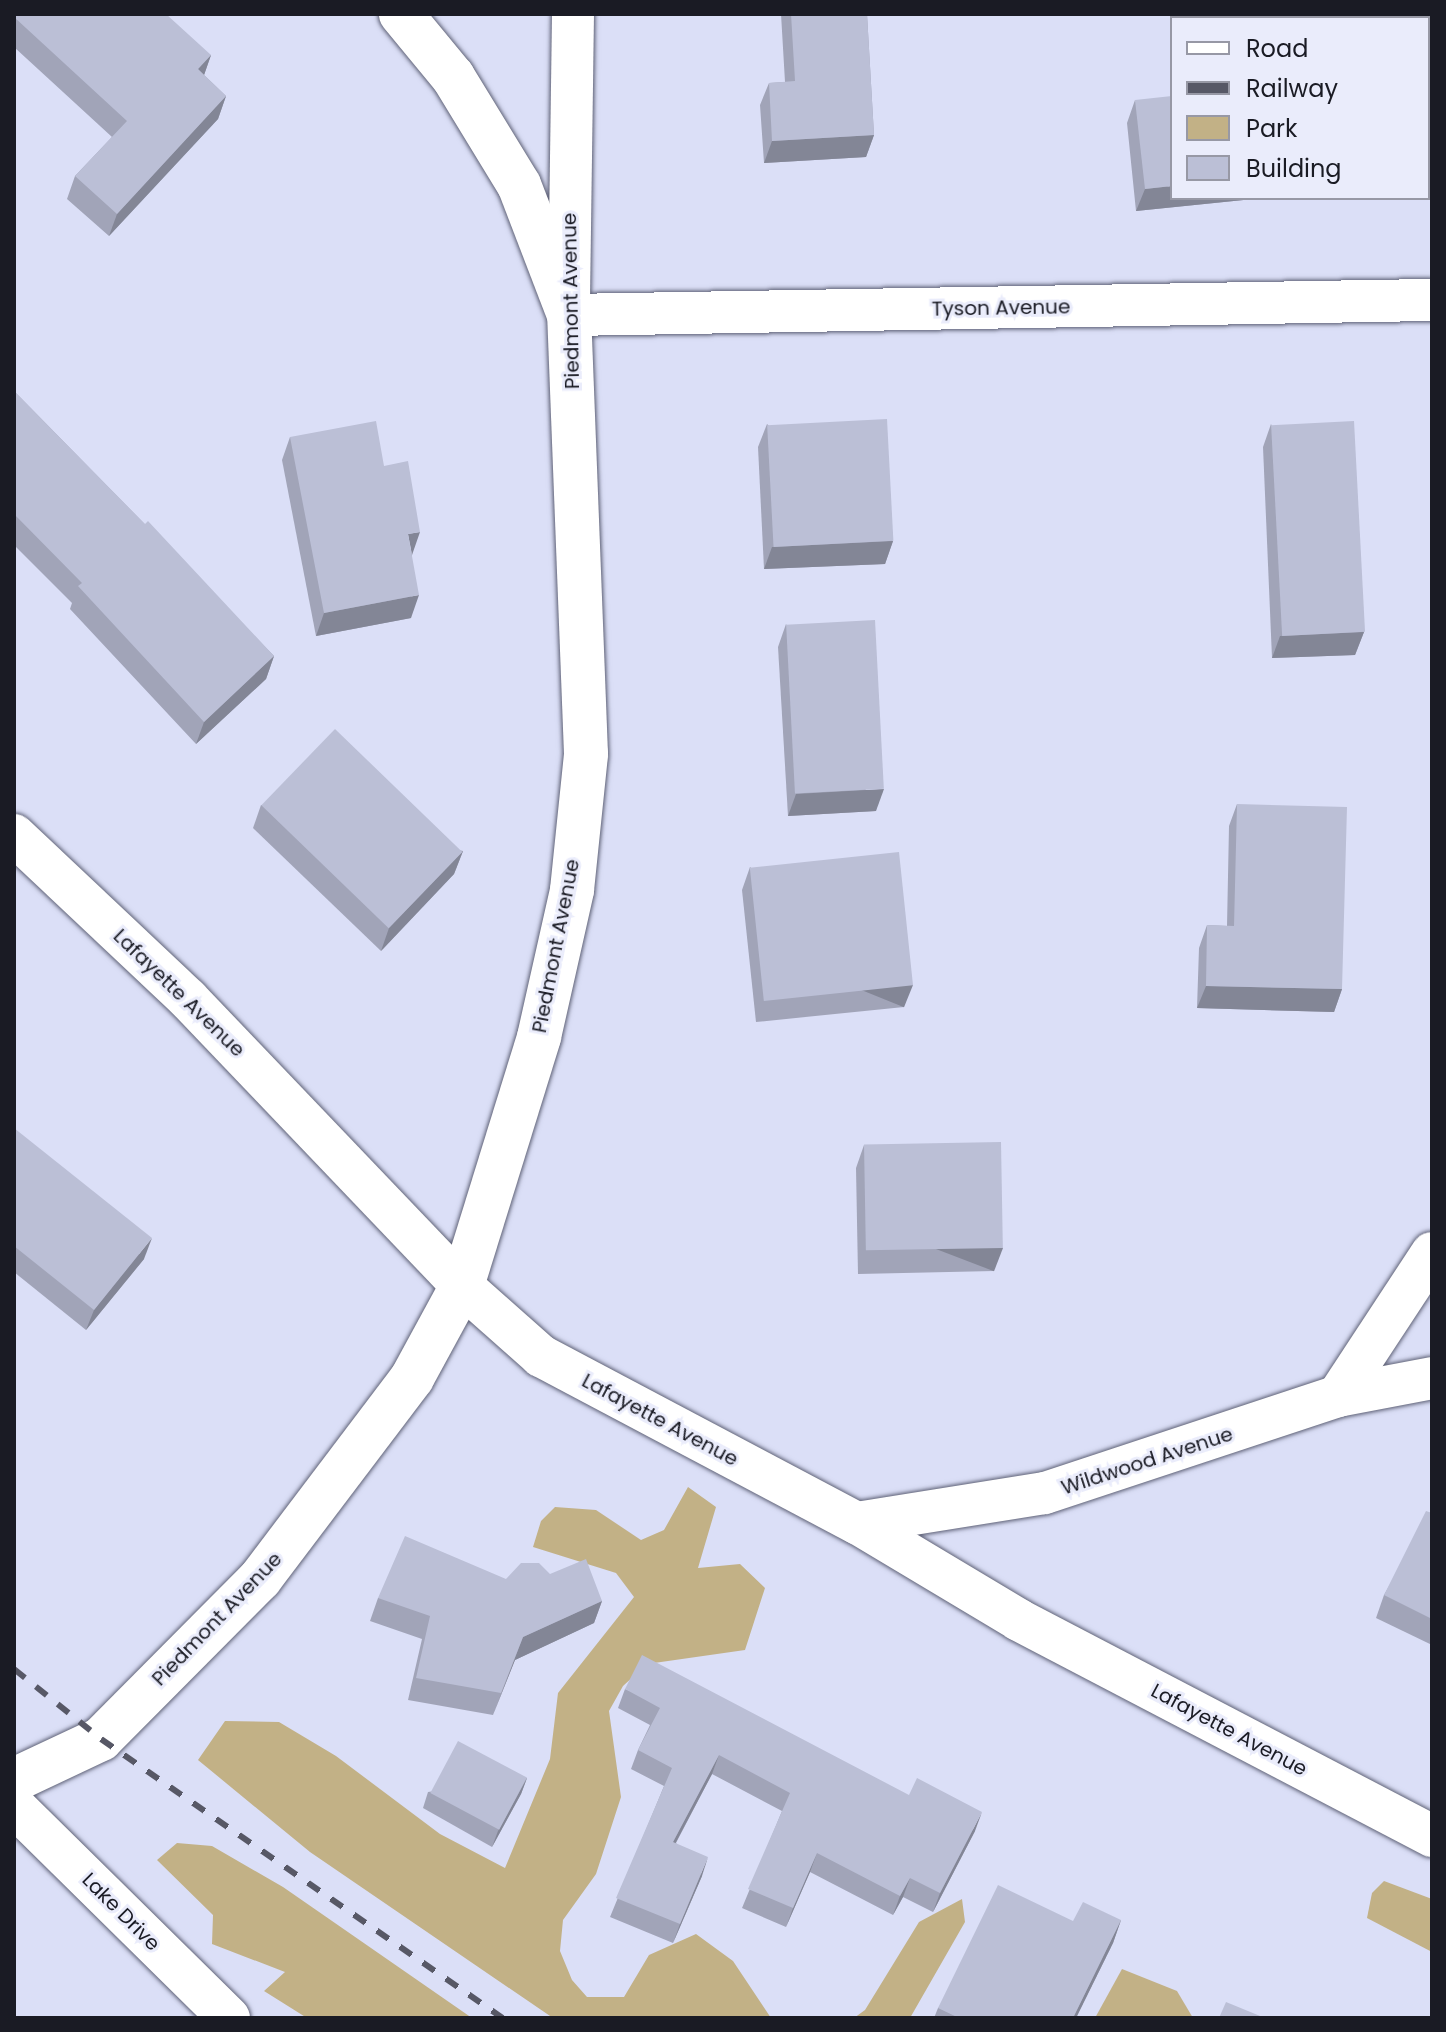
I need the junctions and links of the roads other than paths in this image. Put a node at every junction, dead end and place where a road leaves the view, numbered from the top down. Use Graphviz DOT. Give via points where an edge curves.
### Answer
graph roads {
  1 [pos="401,14"];
  2 [pos="573,14"];
  3 [pos="1432,300"];
  4 [pos="569,315"];
  5 [pos="14,835"];
  6 [pos="1432,1253"];
  7 [pos="462,1286"];
  8 [pos="1432,1378"];
  9 [pos="1338,1396"];
  10 [pos="857,1523"];
  11 [pos="14,1780"];
  12 [pos="14,1806"];
  13 [pos="1432,1836"];
  14 [pos="229,2018"];
  1 -- 4 [label="street" via="453,77 519,185"];
  2 -- 4 [label="street, Piedmont Avenue"];
  3 -- 4 [label="street, Tyson Avenue"];
  4 -- 7 [label="street, Piedmont Avenue" via="586,754 572,890 539,1037"];
  5 -- 7 [label="street, Lafayette Avenue" via="188,999"];
  6 -- 9 [label="street"];
  7 -- 10 [label="street, Lafayette Avenue" via="541,1356"];
  7 -- 11 [label="street, Piedmont Avenue" via="412,1378 260,1579 101,1739"];
  8 -- 9 [label="street, Wildwood Avenue"];
  9 -- 10 [label="street, Wildwood Avenue" via="1045,1493"];
  10 -- 13 [label="street, Lafayette Avenue" via="1019,1620"];
  12 -- 14 [label="street, Lake Drive"];
}
